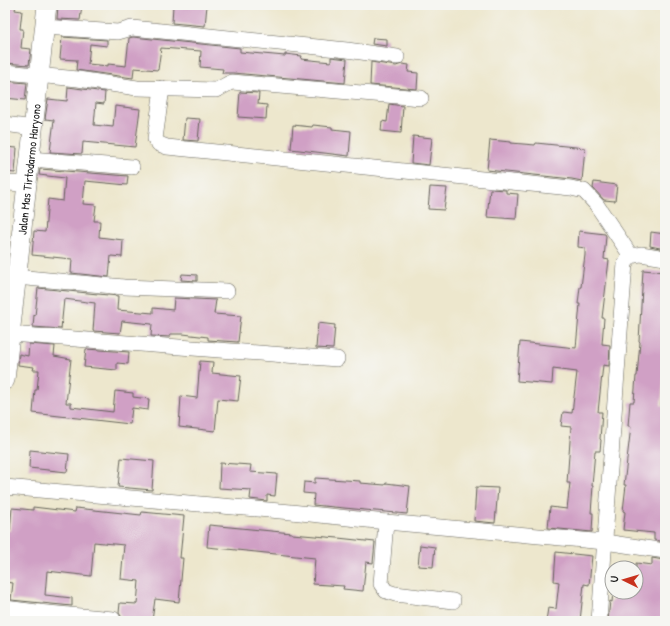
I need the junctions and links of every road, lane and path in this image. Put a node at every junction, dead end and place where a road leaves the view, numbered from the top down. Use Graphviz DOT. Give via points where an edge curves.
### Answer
graph roads {
  1 [pos="47,5"];
  2 [pos="44,27"];
  3 [pos="397,57"];
  4 [pos="5,72"];
  5 [pos="39,76"];
  6 [pos="162,88"];
  7 [pos="421,98"];
  8 [pos="5,124"];
  9 [pos="33,128"];
  10 [pos="30,159"];
  11 [pos="132,167"];
  12 [pos="5,182"];
  13 [pos="27,184"];
  14 [pos="631,256"];
  15 [pos="665,258"];
  16 [pos="11,276"];
  17 [pos="227,291"];
  18 [pos="10,334"];
  19 [pos="337,359"];
  20 [pos="5,380"];
  21 [pos="5,487"];
  22 [pos="386,522"];
  23 [pos="605,542"];
  24 [pos="665,551"];
  25 [pos="454,601"];
  26 [pos="5,608"];
  27 [pos="114,619"];
  28 [pos="599,621"];
  1 -- 2 [label="street, Jalan Mas Tirtodarmo Haryono"];
  2 -- 3 [label="street" via="118,32 132,28"];
  2 -- 5 [label="street, Jalan Mas Tirtodarmo Haryono"];
  4 -- 5 [label="street"];
  5 -- 6 [label="street" via="137,88"];
  5 -- 9 [label="street, Jalan Mas Tirtodarmo Haryono"];
  6 -- 7 [label="street" via="216,90 232,82"];
  6 -- 14 [label="street" via="155,139 167,147 584,191 596,204"];
  8 -- 9 [label="street"];
  9 -- 10 [label="street, Jalan Mas Tirtodarmo Haryono"];
  10 -- 11 [label="street"];
  10 -- 13 [label="street, Jalan Mas Tirtodarmo Haryono"];
  12 -- 13 [label="street"];
  13 -- 16 [label="street, Jalan Mas Tirtodarmo Haryono"];
  14 -- 15 [label="street" via="641,254"];
  14 -- 23 [label="street" via="625,263"];
  16 -- 17 [label="street" via="124,287"];
  16 -- 18 [label="street, Jalan Mas Tirtodarmo Haryono"];
  18 -- 19 [label="street"];
  18 -- 20 [label="street, Jalan Mas Tirtodarmo Haryono"];
  21 -- 22 [label="street"];
  22 -- 23 [label="street"];
  22 -- 25 [label="street" via="381,584 386,591"];
  23 -- 24 [label="street"];
  23 -- 28 [label="street"];
  26 -- 27 [label="street"];
}
